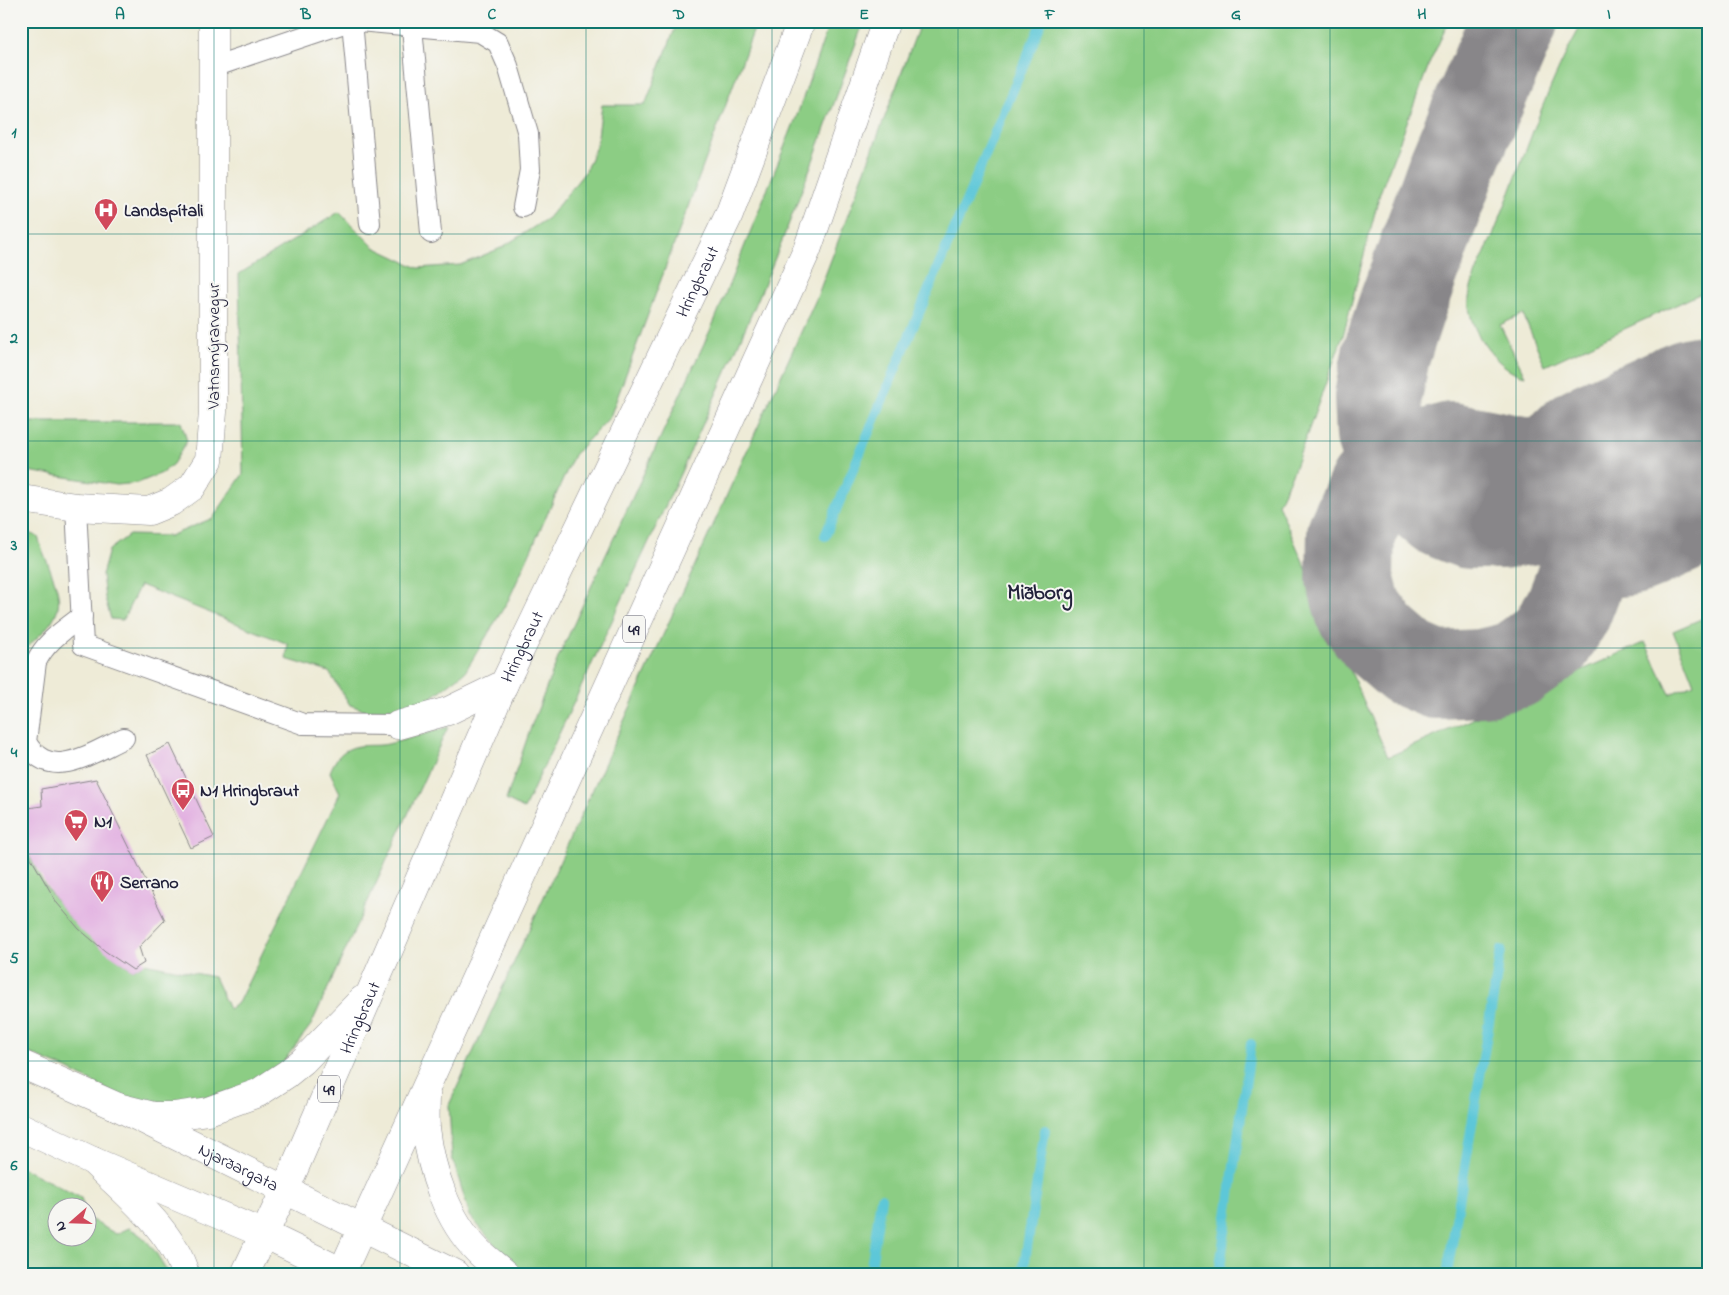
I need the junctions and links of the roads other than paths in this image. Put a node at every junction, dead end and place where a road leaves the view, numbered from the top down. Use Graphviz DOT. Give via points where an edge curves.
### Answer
graph roads {
  1 [pos="213,21"];
  2 [pos="351,21"];
  3 [pos="359,21"];
  4 [pos="801,21"];
  5 [pos="886,21"];
  6 [pos="412,27"];
  7 [pos="213,67"];
  8 [pos="523,207"];
  9 [pos="370,224"];
  10 [pos="431,233"];
  11 [pos="21,498"];
  12 [pos="76,507"];
  13 [pos="82,616"];
  14 [pos="504,684"];
  15 [pos="398,725"];
  16 [pos="124,738"];
  17 [pos="373,988"];
  18 [pos="21,1064"];
  19 [pos="426,1086"];
  20 [pos="118,1107"];
  21 [pos="21,1127"];
  22 [pos="93,1161"];
  23 [pos="286,1190"];
  24 [pos="362,1228"];
  25 [pos="264,1234"];
  26 [pos="343,1273"];
  27 [pos="185,1274"];
  28 [pos="245,1274"];
  29 [pos="455,1274"];
  30 [pos="504,1274"];
  1 -- 7 [label="main road, Vatnsmýrarvegur"];
  2 -- 7 [label="lane"];
  2 -- 9 [label="lane"];
  3 -- 6 [label="lane"];
  4 -- 14 [label="main road, Hringbraut / 49" via="729,215"];
  5 -- 19 [label="main road, 49" via="807,250"];
  6 -- 8 [label="lane" via="480,32 498,43 528,134 530,170"];
  6 -- 10 [label="lane"];
  7 -- 12 [label="main road, Vatnsmýrarvegur" via="213,412 209,460 192,486 171,502 149,511"];
  11 -- 12 [label="main road, Vatnsmýrarvegur"];
  12 -- 13 [label="lane"];
  13 -- 15 [label="lane" via="84,644 303,724"];
  13 -- 16 [label="lane" via="49,641 36,662 26,742 39,758 58,764 68,763"];
  14 -- 15 [label="main road" via="448,710"];
  14 -- 17 [label="main road, Hringbraut / 49"];
  17 -- 20 [label="main road" via="303,1061 258,1093 208,1111 174,1116 154,1116"];
  17 -- 23 [label="main road, Hringbraut / 49"];
  18 -- 20 [label="main road, Njarðargata"];
  19 -- 24 [label="main road, 49"];
  19 -- 30 [label="main road" via="426,1127 432,1163 445,1200 456,1223 477,1250"];
  20 -- 23 [label="main road, Njarðargata"];
  21 -- 22 [label="main road"];
  22 -- 25 [label="main road"];
  22 -- 27 [label="main road" via="155,1221 181,1260"];
  23 -- 24 [label="main road, Njarðargata"];
  23 -- 25 [label="main road, Hringbraut / 49"];
  24 -- 26 [label="main road, 49"];
  24 -- 29 [label="main road, Njarðargata"];
  25 -- 26 [label="main road"];
  25 -- 28 [label="main road, Hringbraut / 49"];
}
